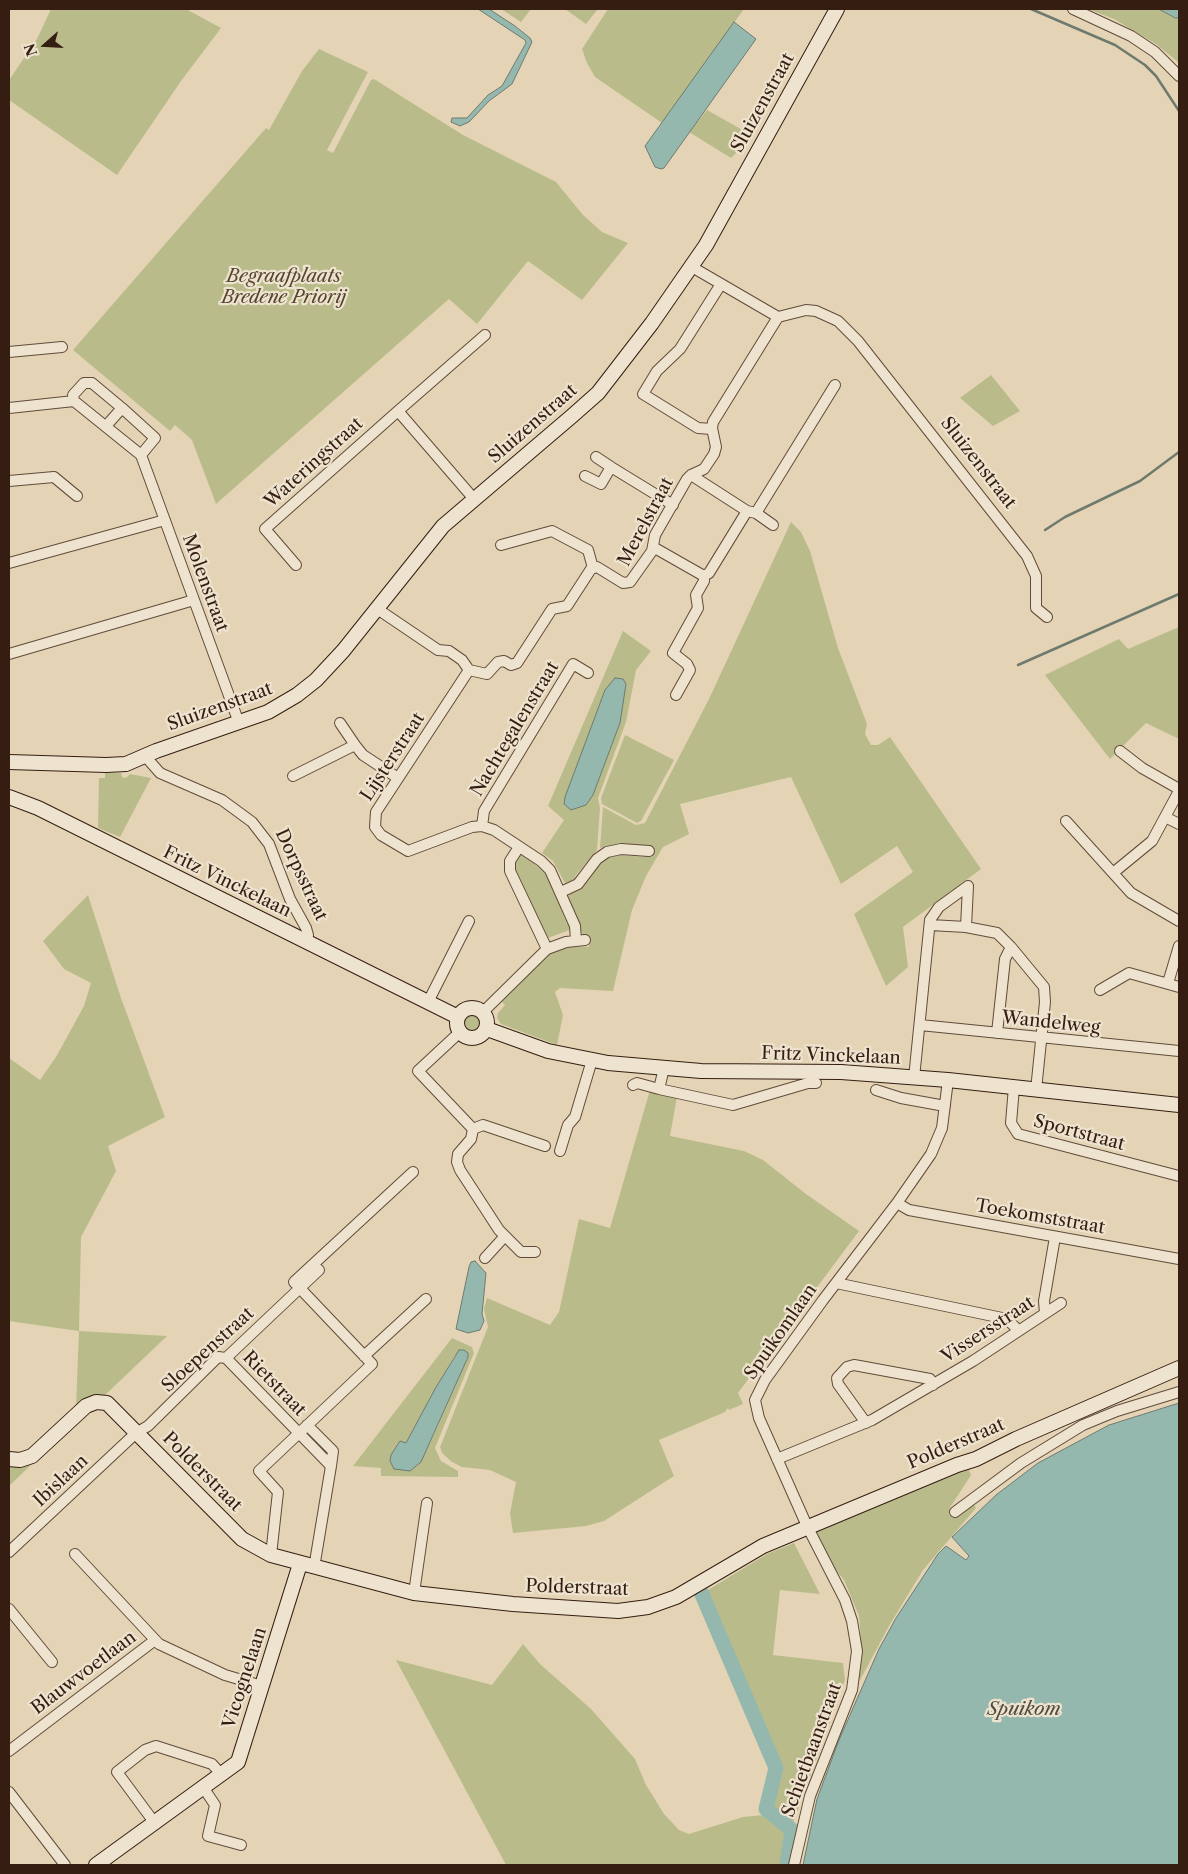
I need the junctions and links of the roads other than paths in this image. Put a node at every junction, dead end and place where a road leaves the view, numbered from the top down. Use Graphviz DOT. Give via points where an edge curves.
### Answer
graph roads {
  1 [pos="837,9"];
  2 [pos="1073,9"];
  3 [pos="1179,76"];
  4 [pos="692,267"];
  5 [pos="721,284"];
  6 [pos="778,316"];
  7 [pos="485,335"];
  8 [pos="62,347"];
  9 [pos="9,352"];
  10 [pos="835,385"];
  11 [pos="74,400"];
  12 [pos="9,408"];
  13 [pos="122,408"];
  14 [pos="398,411"];
  15 [pos="106,426"];
  16 [pos="712,429"];
  17 [pos="141,455"];
  18 [pos="596,457"];
  19 [pos="611,467"];
  20 [pos="691,475"];
  21 [pos="585,476"];
  22 [pos="9,481"];
  23 [pos="76,496"];
  24 [pos="474,499"];
  25 [pos="673,505"];
  26 [pos="751,512"];
  27 [pos="165,520"];
  28 [pos="774,525"];
  29 [pos="500,545"];
  30 [pos="653,547"];
  31 [pos="9,564"];
  32 [pos="296,565"];
  33 [pos="593,568"];
  34 [pos="704,576"];
  35 [pos="194,600"];
  36 [pos="376,608"];
  37 [pos="1047,617"];
  38 [pos="9,654"];
  39 [pos="469,670"];
  40 [pos="588,673"];
  41 [pos="676,695"];
  42 [pos="239,723"];
  43 [pos="340,723"];
  44 [pos="355,745"];
  45 [pos="1120,751"];
  46 [pos="145,756"];
  47 [pos="9,762"];
  48 [pos="292,776"];
  49 [pos="398,778"];
  50 [pos="1179,790"];
  51 [pos="9,797"];
  52 [pos="1165,817"];
  53 [pos="1066,821"];
  54 [pos="1179,824"];
  55 [pos="482,826"];
  56 [pos="519,847"];
  57 [pos="649,852"];
  58 [pos="1113,873"];
  59 [pos="561,892"];
  60 [pos="469,921"];
  61 [pos="1179,921"];
  62 [pos="930,925"];
  63 [pos="966,927"];
  64 [pos="306,942"];
  65 [pos="1179,946"];
  66 [pos="1011,947"];
  67 [pos="547,949"];
  68 [pos="1168,983"];
  69 [pos="1179,987"];
  70 [pos="1100,990"];
  71 [pos="428,1002"];
  72 [pos="483,1012"];
  73 [pos="458,1017"];
  74 [pos="920,1025"];
  75 [pos="487,1028"];
  76 [pos="460,1032"];
  77 [pos="997,1033"];
  78 [pos="1042,1038"];
  79 [pos="1179,1051"];
  80 [pos="592,1060"];
  81 [pos="664,1068"];
  82 [pos="914,1078"];
  83 [pos="811,1079"];
  84 [pos="948,1080"];
  85 [pos="633,1086"];
  86 [pos="1014,1088"];
  87 [pos="659,1089"];
  88 [pos="876,1090"];
  89 [pos="1036,1090"];
  90 [pos="1179,1105"];
  91 [pos="945,1106"];
  92 [pos="473,1129"];
  93 [pos="545,1146"];
  94 [pos="560,1151"];
  95 [pos="413,1172"];
  96 [pos="1179,1176"];
  97 [pos="897,1203"];
  98 [pos="505,1236"];
  99 [pos="1055,1237"];
  100 [pos="535,1252"];
  101 [pos="485,1258"];
  102 [pos="1179,1258"];
  103 [pos="836,1284"];
  104 [pos="299,1288"];
  105 [pos="426,1299"];
  106 [pos="1061,1303"];
  107 [pos="1045,1312"];
  108 [pos="1018,1330"];
  109 [pos="364,1356"];
  110 [pos="226,1358"];
  111 [pos="1179,1368"];
  112 [pos="933,1385"];
  113 [pos="1179,1392"];
  114 [pos="866,1423"];
  115 [pos="307,1425"];
  116 [pos="136,1432"];
  117 [pos="298,1433"];
  118 [pos="9,1459"];
  119 [pos="777,1459"];
  120 [pos="331,1466"];
  121 [pos="426,1503"];
  122 [pos="955,1512"];
  123 [pos="807,1526"];
  124 [pos="9,1552"];
  125 [pos="75,1554"];
  126 [pos="271,1555"];
  127 [pos="300,1564"];
  128 [pos="314,1568"];
  129 [pos="414,1593"];
  130 [pos="9,1609"];
  131 [pos="154,1640"];
  132 [pos="856,1646"];
  133 [pos="52,1662"];
  134 [pos="262,1686"];
  135 [pos="9,1751"];
  136 [pos="221,1774"];
  137 [pos="203,1787"];
  138 [pos="9,1792"];
  139 [pos="154,1822"];
  140 [pos="241,1845"];
  141 [pos="65,1865"];
  142 [pos="98,1865"];
  143 [pos="794,1865"];
  1 -- 4 [label="street, Sluizenstraat"];
  2 -- 3 [label="street" via="1131,36 1155,52"];
  4 -- 5 [label="street"];
  4 -- 24 [label="street, Sluizenstraat" via="598,393"];
  5 -- 6 [label="street"];
  5 -- 16 [label="street" via="680,348 657,371 643,394 698,428"];
  6 -- 16 [label="street, Merelstraat" via="716,416"];
  6 -- 37 [label="street, Sluizenstraat" via="806,310 816,312 838,321 858,341 1027,556 1036,576 1036,608"];
  7 -- 14 [label="street, Wateringstraat"];
  8 -- 9 [label="street"];
  10 -- 26 [label="street"];
  11 -- 12 [label="street"];
  11 -- 13 [label="street" via="73,395 88,381"];
  11 -- 15 [label="street"];
  13 -- 15 [label="street"];
  13 -- 17 [label="street" via="155,438"];
  14 -- 24 [label="street"];
  14 -- 32 [label="street, Wateringstraat" via="265,528"];
  15 -- 17 [label="street"];
  16 -- 20 [label="street, Merelstraat" via="715,452 705,468"];
  17 -- 27 [label="street, Molenstraat"];
  18 -- 19 [label="street"];
  19 -- 21 [label="street" via="601,484"];
  19 -- 25 [label="street"];
  20 -- 25 [label="street, Merelstraat"];
  20 -- 26 [label="street"];
  22 -- 23 [label="street" via="54,477"];
  24 -- 36 [label="street, Sluizenstraat" via="432,538"];
  25 -- 30 [label="street, Merelstraat" via="655,535"];
  26 -- 28 [label="street"];
  26 -- 34 [label="street"];
  27 -- 31 [label="street"];
  27 -- 35 [label="street, Molenstraat"];
  29 -- 33 [label="street" via="547,528 588,550"];
  30 -- 33 [label="street, Merelstraat" via="628,583 600,568"];
  30 -- 34 [label="street"];
  33 -- 39 [label="street, Merelstraat" via="567,606 552,609 517,663 498,662 487,674"];
  34 -- 41 [label="street" via="696,595 698,608 673,652 688,664 690,670"];
  35 -- 38 [label="street"];
  35 -- 42 [label="street, Molenstraat"];
  36 -- 39 [label="street" via="438,650 449,651"];
  36 -- 42 [label="street, Sluizenstraat" via="343,650 305,690 268,712"];
  39 -- 49 [label="street, Lijsterstraat"];
  40 -- 55 [label="street, Nachtegalenstraat" via="573,664 484,811"];
  42 -- 46 [label="street, Sluizenstraat"];
  43 -- 44 [label="street"];
  44 -- 48 [label="street"];
  44 -- 49 [label="street" via="363,755"];
  45 -- 50 [label="street"];
  46 -- 47 [label="street" via="118,765"];
  46 -- 64 [label="street, Dorpsstraat" via="160,773 222,800 252,822 268,844 290,899 306,928"];
  49 -- 55 [label="street, Lijsterstraat" via="376,812 374,821 379,833 402,848 416,849"];
  50 -- 52 [label="street"];
  51 -- 64 [label="street, Fritz Vinckelaan" via="38,808"];
  52 -- 54 [label="street"];
  52 -- 58 [label="street" via="1152,842"];
  53 -- 58 [label="street"];
  55 -- 56 [label="street"];
  56 -- 59 [label="street" via="547,866"];
  56 -- 67 [label="street" via="510,861 510,871"];
  57 -- 59 [label="street" via="621,849 607,852 597,859 578,884"];
  58 -- 61 [label="street" via="1132,894"];
  59 -- 67 [label="street" via="580,940 561,942"];
  60 -- 71 [label="street"];
  62 -- 63 [label="street"];
  62 -- 63 [label="street" via="931,917 939,907 968,886"];
  62 -- 74 [label="street"];
  63 -- 66 [label="street" via="997,932"];
  64 -- 71 [label="street, Fritz Vinckelaan"];
  65 -- 68 [label="street"];
  66 -- 77 [label="street" via="1005,959"];
  66 -- 78 [label="street" via="1044,987"];
  67 -- 72 [label="street"];
  68 -- 69 [label="street"];
  68 -- 70 [label="street" via="1129,973"];
  71 -- 73 [label="street, Fritz Vinckelaan"];
  72 -- 73 [label="street" via="470,1008"];
  72 -- 75 [label="street"];
  73 -- 76 [label="street"];
  74 -- 77 [label="street, Wandelweg"];
  74 -- 82 [label="street"];
  75 -- 76 [label="street" via="474,1038"];
  75 -- 80 [label="street, Fritz Vinckelaan" via="548,1052"];
  76 -- 92 [label="street" via="418,1071"];
  77 -- 78 [label="street, Wandelweg"];
  78 -- 79 [label="street, Wandelweg"];
  78 -- 89 [label="street"];
  80 -- 81 [label="street, Fritz Vinckelaan"];
  80 -- 94 [label="street" via="575,1116 568,1125"];
  81 -- 83 [label="street, Fritz Vinckelaan"];
  81 -- 87 [label="street"];
  82 -- 83 [label="street, Fritz Vinckelaan"];
  82 -- 84 [label="street, Fritz Vinckelaan"];
  83 -- 87 [label="street" via="733,1105"];
  84 -- 86 [label="street, Fritz Vinckelaan"];
  84 -- 91 [label="street, Spuikomlaan"];
  85 -- 87 [label="street" via="638,1083"];
  86 -- 89 [label="street, Fritz Vinckelaan"];
  86 -- 96 [label="street, Sportstraat" via="1011,1122 1018,1134"];
  88 -- 91 [label="street"];
  89 -- 90 [label="street, Fritz Vinckelaan"];
  91 -- 97 [label="street, Spuikomlaan" via="942,1128 934,1148"];
  92 -- 93 [label="street" via="488,1127"];
  92 -- 98 [label="street" via="471,1139 458,1154 457,1162"];
  95 -- 104 [label="street, Sloepenstraat" via="294,1282"];
  97 -- 99 [label="street, Toekomststraat" via="909,1210"];
  97 -- 103 [label="street, Spuikomlaan"];
  98 -- 100 [label="street" via="522,1252"];
  98 -- 101 [label="street"];
  99 -- 102 [label="street, Toekomststraat"];
  99 -- 107 [label="street"];
  103 -- 108 [label="street" via="1007,1319"];
  103 -- 119 [label="street, Spuikomlaan" via="757,1395 757,1412"];
  104 -- 109 [label="street"];
  104 -- 110 [label="street, Sloepenstraat"];
  105 -- 109 [label="street"];
  106 -- 107 [label="street, Vissersstraat"];
  107 -- 108 [label="street, Vissersstraat"];
  108 -- 112 [label="street, Vissersstraat"];
  109 -- 115 [label="street" via="372,1364"];
  110 -- 116 [label="street, Sloepenstraat" via="218,1357 148,1426"];
  110 -- 117 [label="street, Rietstraat"];
  111 -- 123 [label="street, Polderstraat" via="976,1459"];
  112 -- 114 [label="street, Vissersstraat"];
  112 -- 114 [label="street, Vissersstraat" via="930,1379 854,1365 847,1367 837,1378 838,1384"];
  113 -- 122 [label="street" via="1083,1425 1021,1462"];
  114 -- 119 [label="street, Vissersstraat"];
  115 -- 117 [label="street, Rietstraat"];
  115 -- 120 [label="street, Rietstraat" via="332,1452"];
  116 -- 118 [label="street, Polderstraat" via="107,1403 96,1402 86,1406 32,1456"];
  116 -- 124 [label="street, Ibislaan"];
  116 -- 126 [label="street, Polderstraat" via="242,1539"];
  117 -- 120 [label="street, Rietstraat"];
  117 -- 126 [label="street" via="259,1471 278,1492"];
  119 -- 123 [label="street, Spuikomlaan"];
  120 -- 128 [label="street, Rietstraat"];
  121 -- 129 [label="street"];
  123 -- 129 [label="street, Polderstraat" via="763,1546 676,1597 648,1607 618,1612"];
  123 -- 132 [label="street, Spuikomlaan" via="845,1600"];
  125 -- 131 [label="street"];
  126 -- 127 [label="street, Polderstraat"];
  127 -- 128 [label="street, Polderstraat"];
  127 -- 134 [label="street, Vicognelaan"];
  128 -- 129 [label="street, Polderstraat"];
  130 -- 133 [label="street"];
  131 -- 134 [label="street" via="195,1663"];
  131 -- 135 [label="street, Blauwvoetlaan"];
  132 -- 143 [label="street, Schietbaanstraat" via="852,1690 810,1796"];
  134 -- 136 [label="street, Vicognelaan" via="238,1762"];
  136 -- 137 [label="street, Vicognelaan"];
  136 -- 139 [label="street" via="212,1764 156,1746 145,1750 117,1772"];
  137 -- 139 [label="street, Vicognelaan"];
  137 -- 140 [label="street" via="215,1805 208,1836"];
  138 -- 141 [label="street"];
  139 -- 142 [label="street, Vicognelaan"];
}
